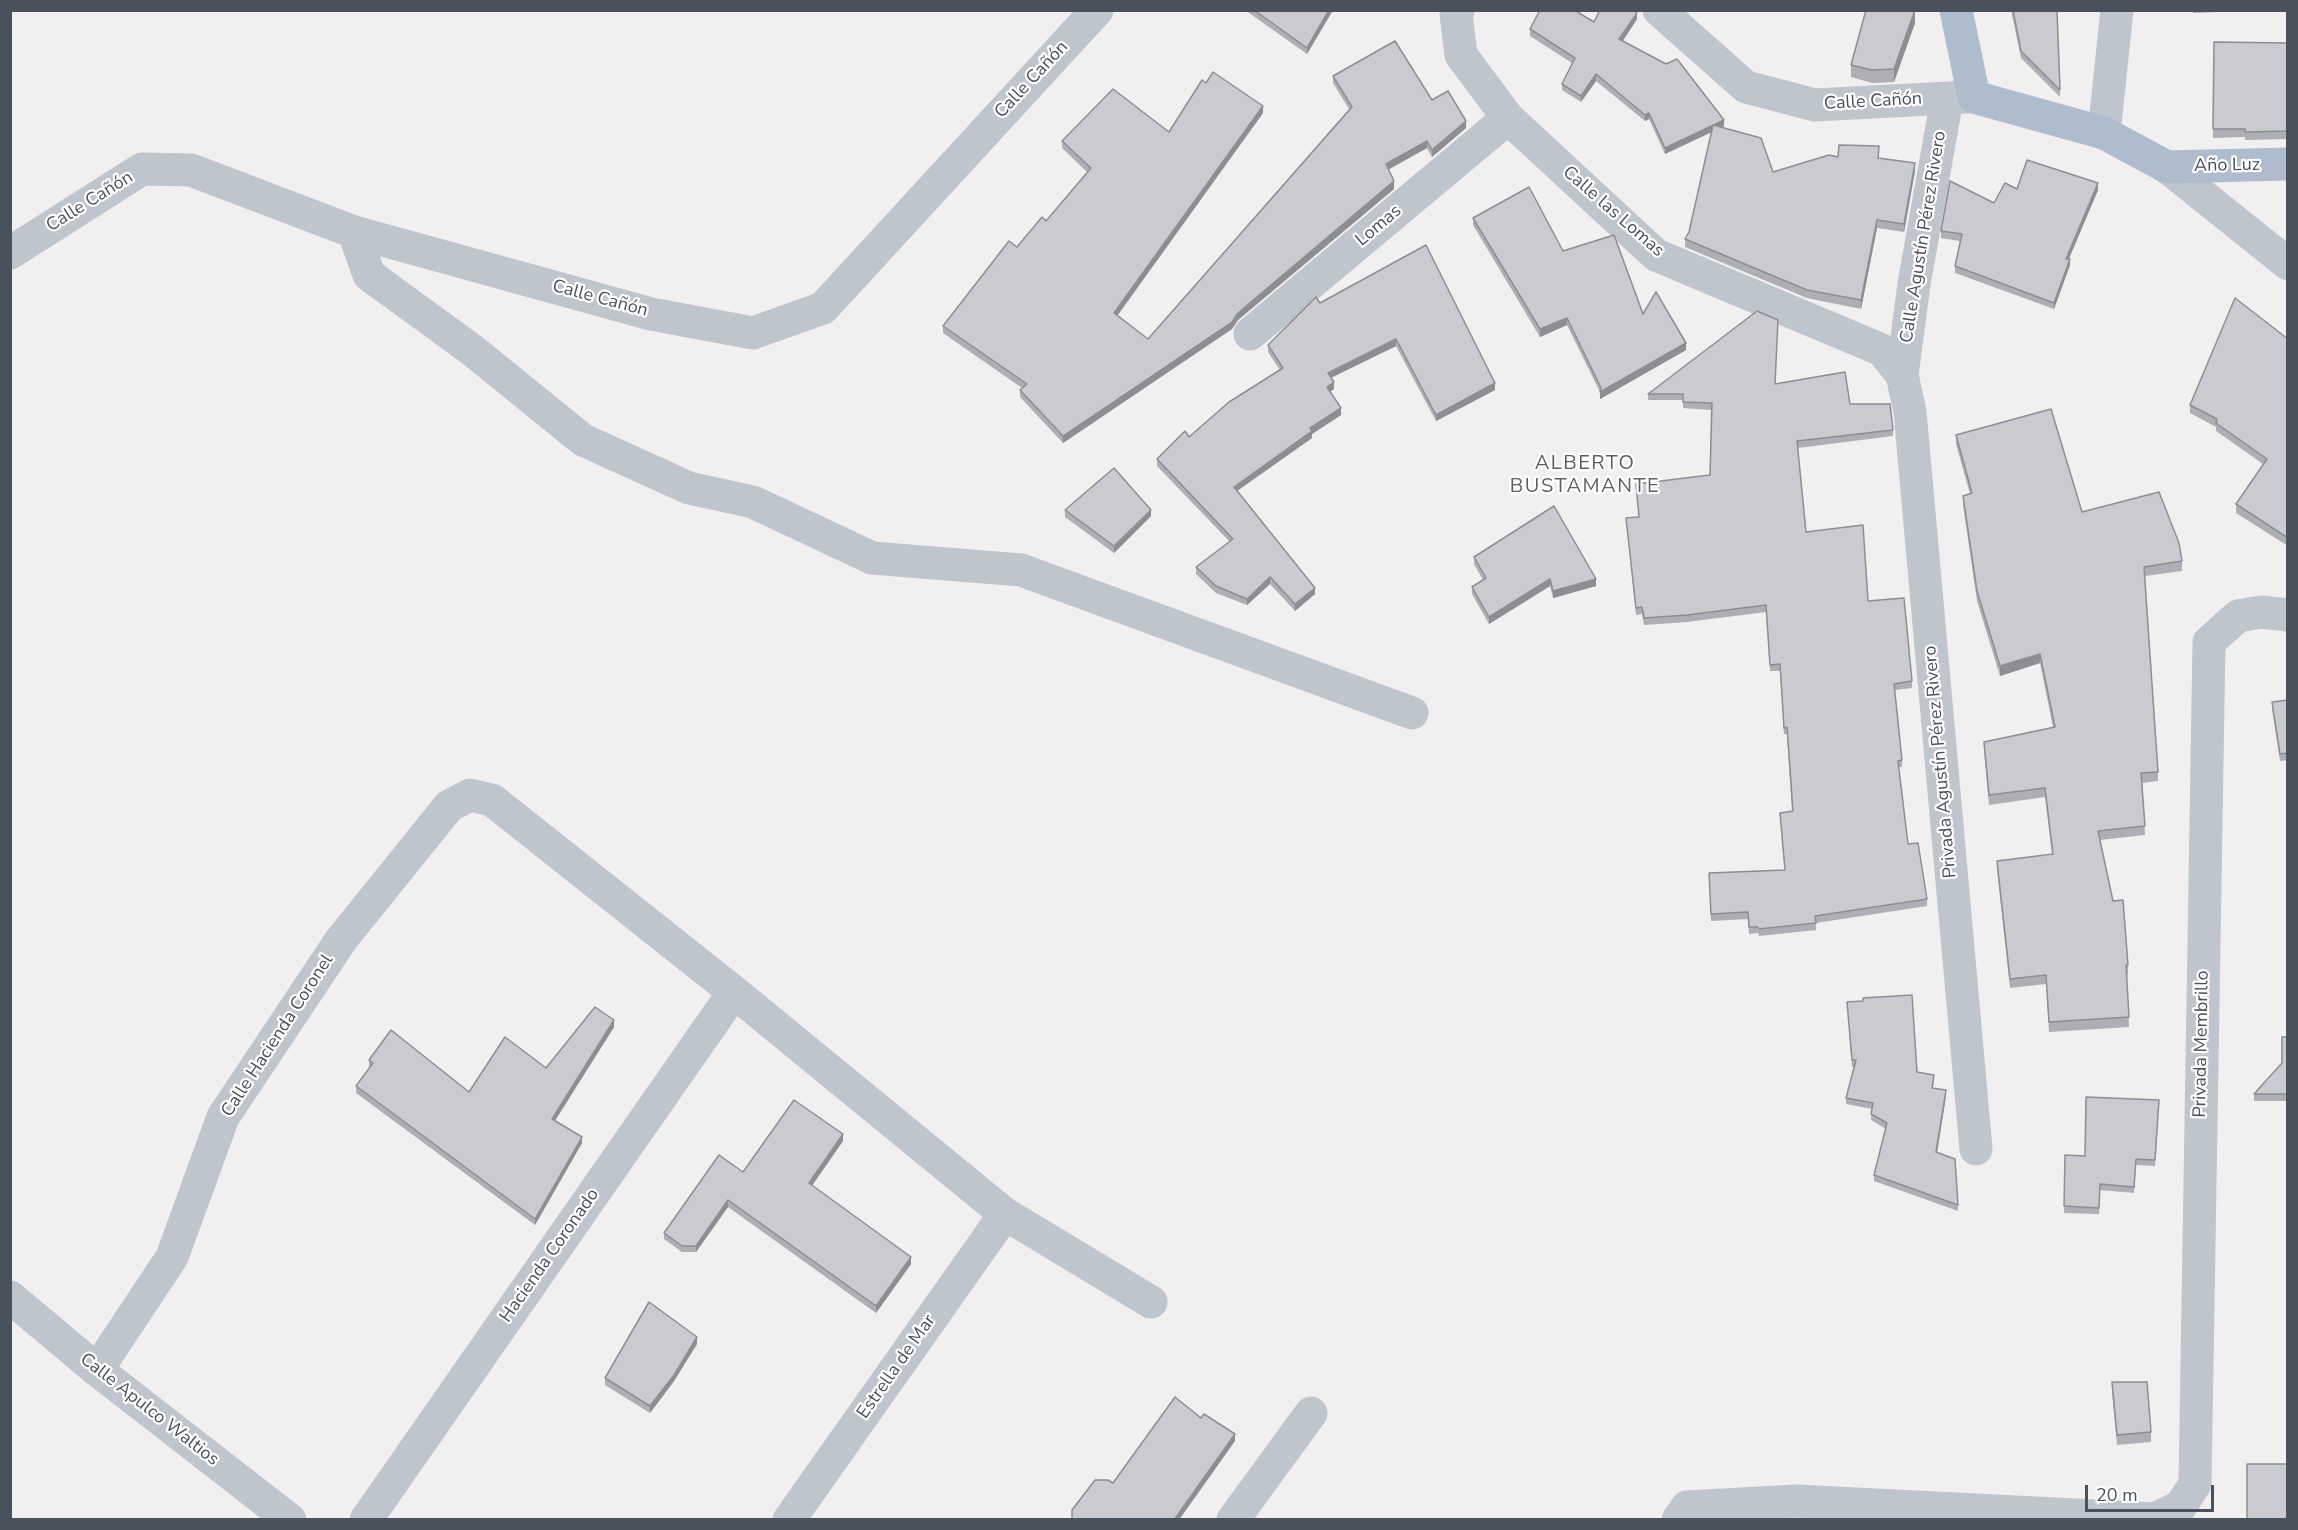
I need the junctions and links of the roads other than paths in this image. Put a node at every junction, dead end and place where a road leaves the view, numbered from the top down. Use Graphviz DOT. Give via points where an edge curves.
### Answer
graph roads {
  1 [pos="1097,10"];
  2 [pos="1458,10"];
  3 [pos="1659,10"];
  4 [pos="1956,10"];
  5 [pos="2117,10"];
  6 [pos="1960,98"];
  7 [pos="1508,118"];
  8 [pos="2104,133"];
  9 [pos="2288,164"];
  10 [pos="2167,167"];
  11 [pos="354,232"];
  12 [pos="10,253"];
  13 [pos="2288,264"];
  14 [pos="1250,334"];
  15 [pos="1902,375"];
  16 [pos="2288,615"];
  17 [pos="1412,713"];
  18 [pos="734,992"];
  19 [pos="1976,1149"];
  20 [pos="1005,1214"];
  21 [pos="10,1297"];
  22 [pos="1151,1302"];
  23 [pos="97,1370"];
  24 [pos="1311,1413"];
  25 [pos="290,1520"];
  26 [pos="366,1520"];
  27 [pos="789,1520"];
  28 [pos="1233,1520"];
  29 [pos="1678,1520"];
  1 -- 11 [label="street, Calle Cañón" via="823,308 753,333 651,314"];
  2 -- 7 [label="street, Calle las Lomas" via="1461,55"];
  3 -- 6 [label="street, Calle Cañón" via="1746,87 1815,105"];
  4 -- 6 [label="main road, Calle Agustín Pérez Rivero"];
  5 -- 8 [label="street"];
  6 -- 8 [label="main road"];
  6 -- 15 [label="street, Calle Agustín Pérez Rivero" via="1914,284"];
  7 -- 14 [label="street, Lomas"];
  7 -- 15 [label="street, Calle las Lomas" via="1656,255 1882,350"];
  8 -- 10 [label="main road"];
  9 -- 10 [label="main road, Año Luz"];
  10 -- 13 [label="street"];
  11 -- 12 [label="street, Calle Cañón" via="191,170 142,169"];
  11 -- 17 [label="street" via="369,275 472,350 583,440 689,488 753,502 872,558 1021,570"];
  15 -- 19 [label="street, Privada Agustín Pérez Rivero" via="1910,412"];
  16 -- 29 [label="street, Privada Membrillo" via="2261,612 2238,616 2209,642 2195,1484 2180,1507 2156,1519 1796,1501 1687,1507"];
  18 -- 20 [label="street"];
  18 -- 23 [label="street, Calle Hacienda Coronel" via="492,800 470,795 450,806 341,940 223,1117 172,1257"];
  18 -- 26 [label="street, Hacienda Coronado"];
  20 -- 22 [label="street"];
  20 -- 27 [label="street, Estrella de Mar"];
  21 -- 23 [label="street, Calle Apulco Waltios"];
  23 -- 25 [label="street, Calle Apulco Waltios"];
  24 -- 28 [label="street"];
}
